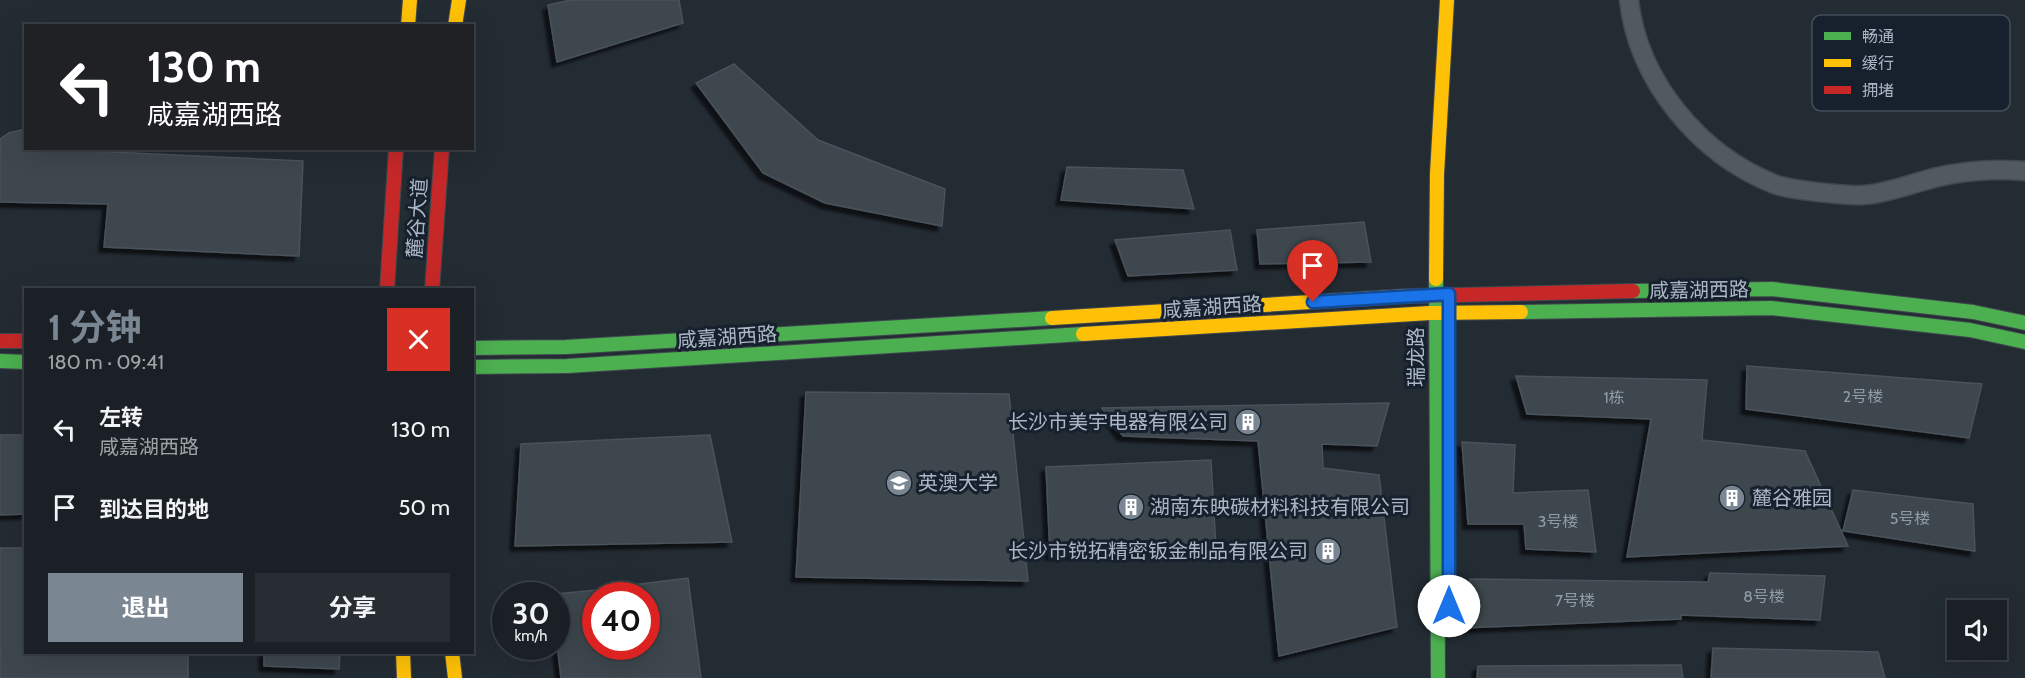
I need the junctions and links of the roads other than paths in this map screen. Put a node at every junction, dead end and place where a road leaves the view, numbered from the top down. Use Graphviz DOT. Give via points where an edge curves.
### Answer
graph roads {
  1 [pos="410,0"];
  2 [pos="459,0"];
  3 [pos="1447,0"];
  4 [pos="1458,0"];
  5 [pos="1629,0"];
  6 [pos="408,24"];
  7 [pos="455,24"];
  8 [pos="396,150"];
  9 [pos="442,150"];
  10 [pos="2025,171"];
  11 [pos="387,288"];
  12 [pos="432,288"];
  13 [pos="1442,294"];
  14 [pos="1442,313"];
  15 [pos="2025,323"];
  16 [pos="0,341"];
  17 [pos="24,341"];
  18 [pos="2025,342"];
  19 [pos="474,348"];
  20 [pos="0,361"];
  21 [pos="24,362"];
  22 [pos="474,367"];
  23 [pos="403,654"];
  24 [pos="452,654"];
  25 [pos="404,678"];
  26 [pos="454,678"];
  27 [pos="1438,678"];
  28 [pos="1450,678"];
  1 -- 6 [label="main road"];
  2 -- 7 [label="main road"];
  3 -- 13 [label="main road, 瑞龙路" via="1437,174"];
  4 -- 13 [label="main road, 瑞龙路"];
  5 -- 10 [label="street" via="1651,73 1685,123 1730,161 1775,184 1865,195 1952,174"];
  8 -- 11 [label="main road, 麓谷大道"];
  9 -- 12 [label="main road, 麓谷大道"];
  13 -- 14 [label="main road, 瑞龙路"];
  13 -- 15 [label="main road, 咸嘉湖西路" via="1772,290 1973,312"];
  13 -- 19 [label="main road, 咸嘉湖西路" via="566,348"];
  14 -- 18 [label="main road, 咸嘉湖西路" via="1771,308 1970,330"];
  14 -- 22 [label="main road, 咸嘉湖西路" via="567,366"];
  14 -- 27 [label="main road, 瑞龙路"];
  14 -- 28 [label="main road, 瑞龙路"];
  16 -- 17 [label="main road"];
  20 -- 21 [label="main road"];
  23 -- 25 [label="main road"];
  24 -- 26 [label="main road"];
}
